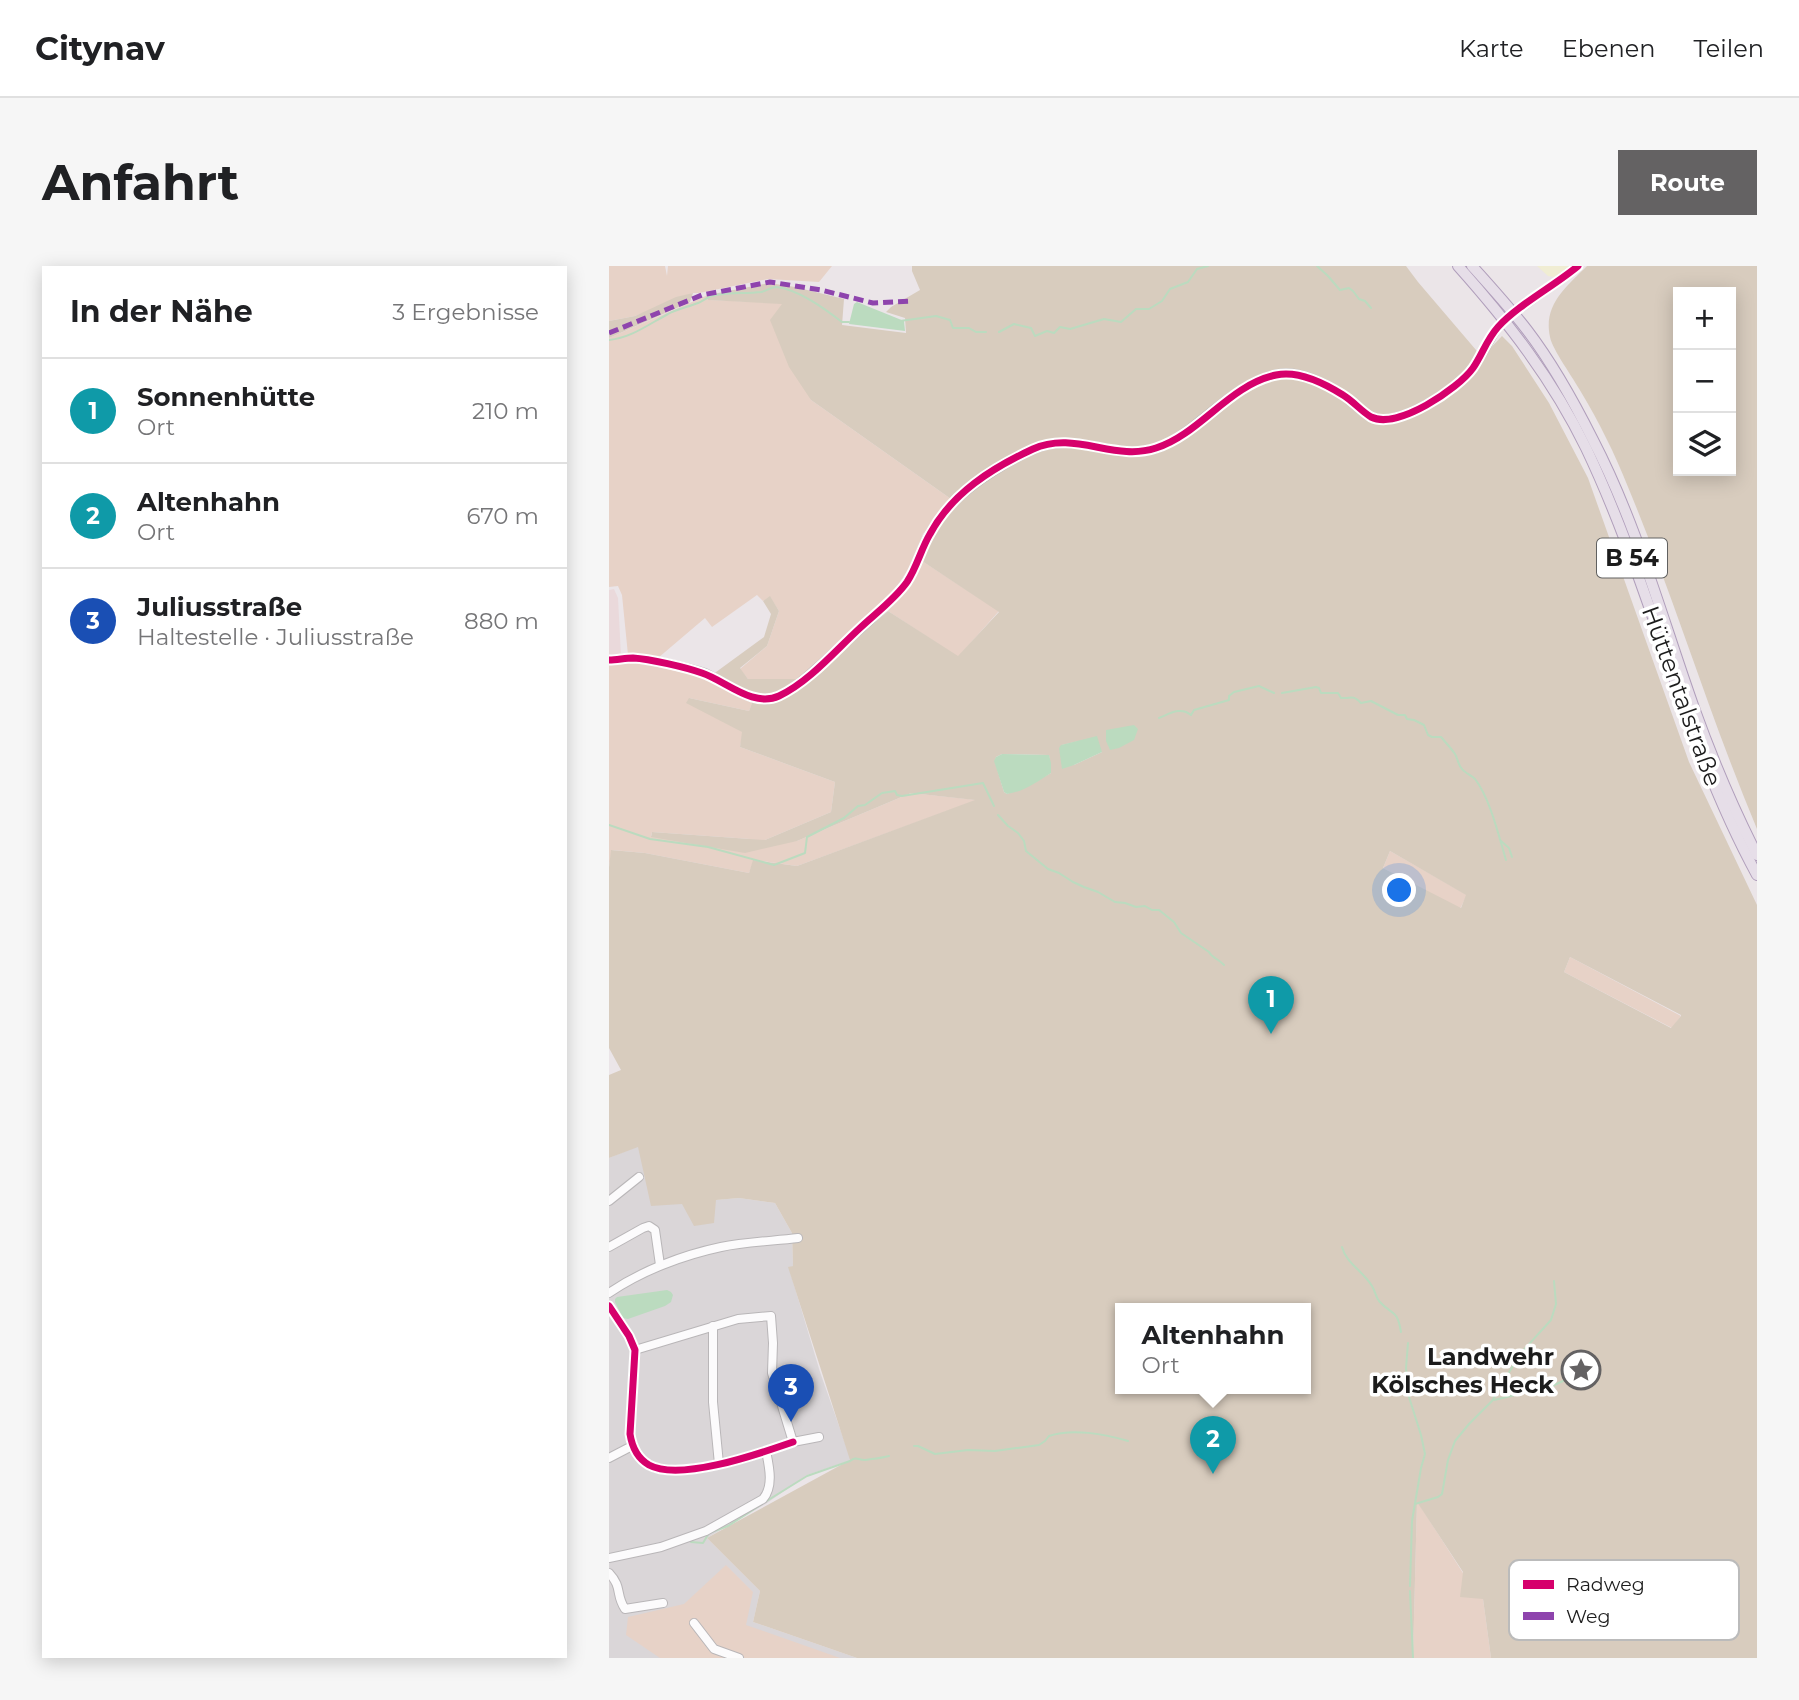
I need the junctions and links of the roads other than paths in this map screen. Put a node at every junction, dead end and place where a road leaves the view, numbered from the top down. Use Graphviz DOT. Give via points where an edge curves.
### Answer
graph roads {
  1 [pos="1458,266"];
  2 [pos="1472,266"];
  3 [pos="1578,266"];
  4 [pos="1522,307"];
  5 [pos="1498,327"];
  6 [pos="609,660"];
  7 [pos="1757,855"];
  8 [pos="1757,875"];
  9 [pos="639,1177"];
  10 [pos="609,1201"];
  11 [pos="798,1238"];
  12 [pos="609,1247"];
  13 [pos="660,1265"];
  14 [pos="609,1293"];
  15 [pos="609,1306"];
  16 [pos="713,1326"];
  17 [pos="635,1350"];
  18 [pos="819,1437"];
  19 [pos="793,1442"];
  20 [pos="632,1446"];
  21 [pos="767,1451"];
  22 [pos="609,1458"];
  23 [pos="719,1464"];
  24 [pos="609,1558"];
  25 [pos="609,1573"];
  26 [pos="663,1603"];
  27 [pos="694,1623"];
  28 [pos="739,1658"];
  1 -- 8 [label="highway, Hüttentalstraße / B 54" via="1540,367 1585,446 1627,545 1711,779"];
  2 -- 7 [label="highway, Hüttentalstraße / B 54" via="1527,331 1594,441 1637,543 1695,710"];
  3 -- 4 [label="street"];
  5 -- 6 [label="street" via="1457,385 1399,417 1377,419 1319,382 1298,374 1280,374 1243,389 1154,449 1120,451 1080,443 1035,448 956,498 938,519 906,583 806,678 779,696 767,700 752,697 681,667 632,658"];
  9 -- 10 [label="street"];
  11 -- 13 [label="street" via="721,1247"];
  12 -- 13 [label="street" via="649,1226 655,1230"];
  13 -- 14 [label="street"];
  15 -- 17 [label="street"];
  16 -- 17 [label="street"];
  16 -- 19 [label="street" via="771,1316 772,1373"];
  16 -- 23 [label="street"];
  17 -- 20 [label="street"];
  18 -- 19 [label="street"];
  19 -- 21 [label="street"];
  20 -- 22 [label="street"];
  20 -- 23 [label="street" via="656,1468"];
  21 -- 23 [label="street"];
  21 -- 24 [label="street" via="770,1480 763,1499 706,1531"];
  25 -- 26 [label="street" via="625,1609"];
  27 -- 28 [label="street" via="714,1648"];
}
